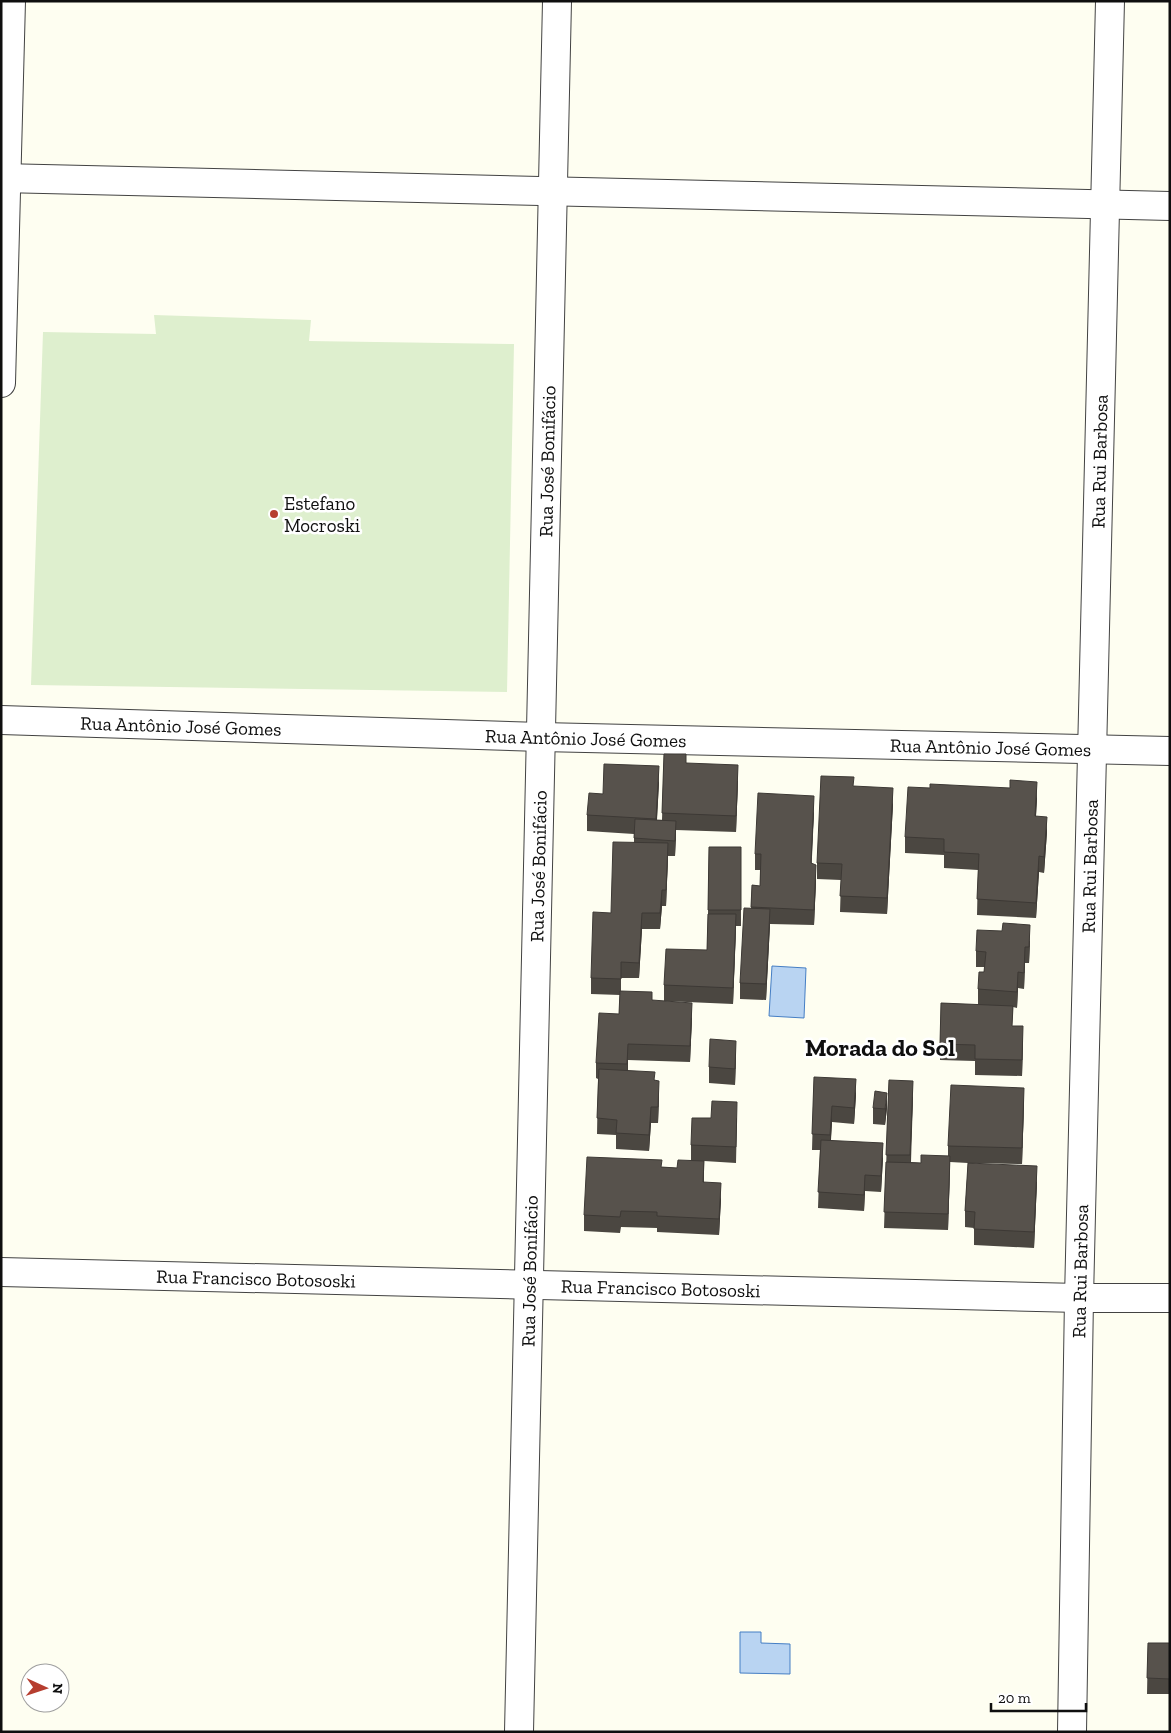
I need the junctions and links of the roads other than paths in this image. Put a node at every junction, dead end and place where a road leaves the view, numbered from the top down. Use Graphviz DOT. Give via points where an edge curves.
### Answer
graph roads {
  1 [pos="11,1"];
  2 [pos="558,1"];
  3 [pos="1110,1"];
  4 [pos="4,178"];
  5 [pos="553,191"];
  6 [pos="1105,205"];
  7 [pos="1170,206"];
  8 [pos="1,383"];
  9 [pos="1,720"];
  10 [pos="540,737"];
  11 [pos="1092,749"];
  12 [pos="1170,752"];
  13 [pos="1,1272"];
  14 [pos="529,1285"];
  15 [pos="1079,1298"];
  16 [pos="1170,1298"];
  17 [pos="519,1732"];
  18 [pos="1072,1732"];
  1 -- 4 [label="street"];
  2 -- 5 [label="street, Rua José Bonifácio"];
  3 -- 6 [label="street, Rua Rui Barbosa"];
  4 -- 5 [label="street"];
  4 -- 8 [label="street"];
  5 -- 6 [label="street"];
  5 -- 10 [label="street, Rua José Bonifácio"];
  6 -- 7 [label="street"];
  6 -- 11 [label="street, Rua Rui Barbosa"];
  9 -- 10 [label="street, Rua Antônio José Gomes"];
  10 -- 11 [label="street, Rua Antônio José Gomes"];
  10 -- 14 [label="street, Rua José Bonifácio"];
  11 -- 12 [label="street, Rua Antônio José Gomes"];
  11 -- 15 [label="street, Rua Rui Barbosa"];
  13 -- 14 [label="street, Rua Francisco Botososki"];
  14 -- 15 [label="street, Rua Francisco Botososki"];
  14 -- 17 [label="street, Rua José Bonifácio"];
  15 -- 16 [label="street, Rua Francisco Botososki"];
  15 -- 18 [label="street, Rua Rui Barbosa"];
}
